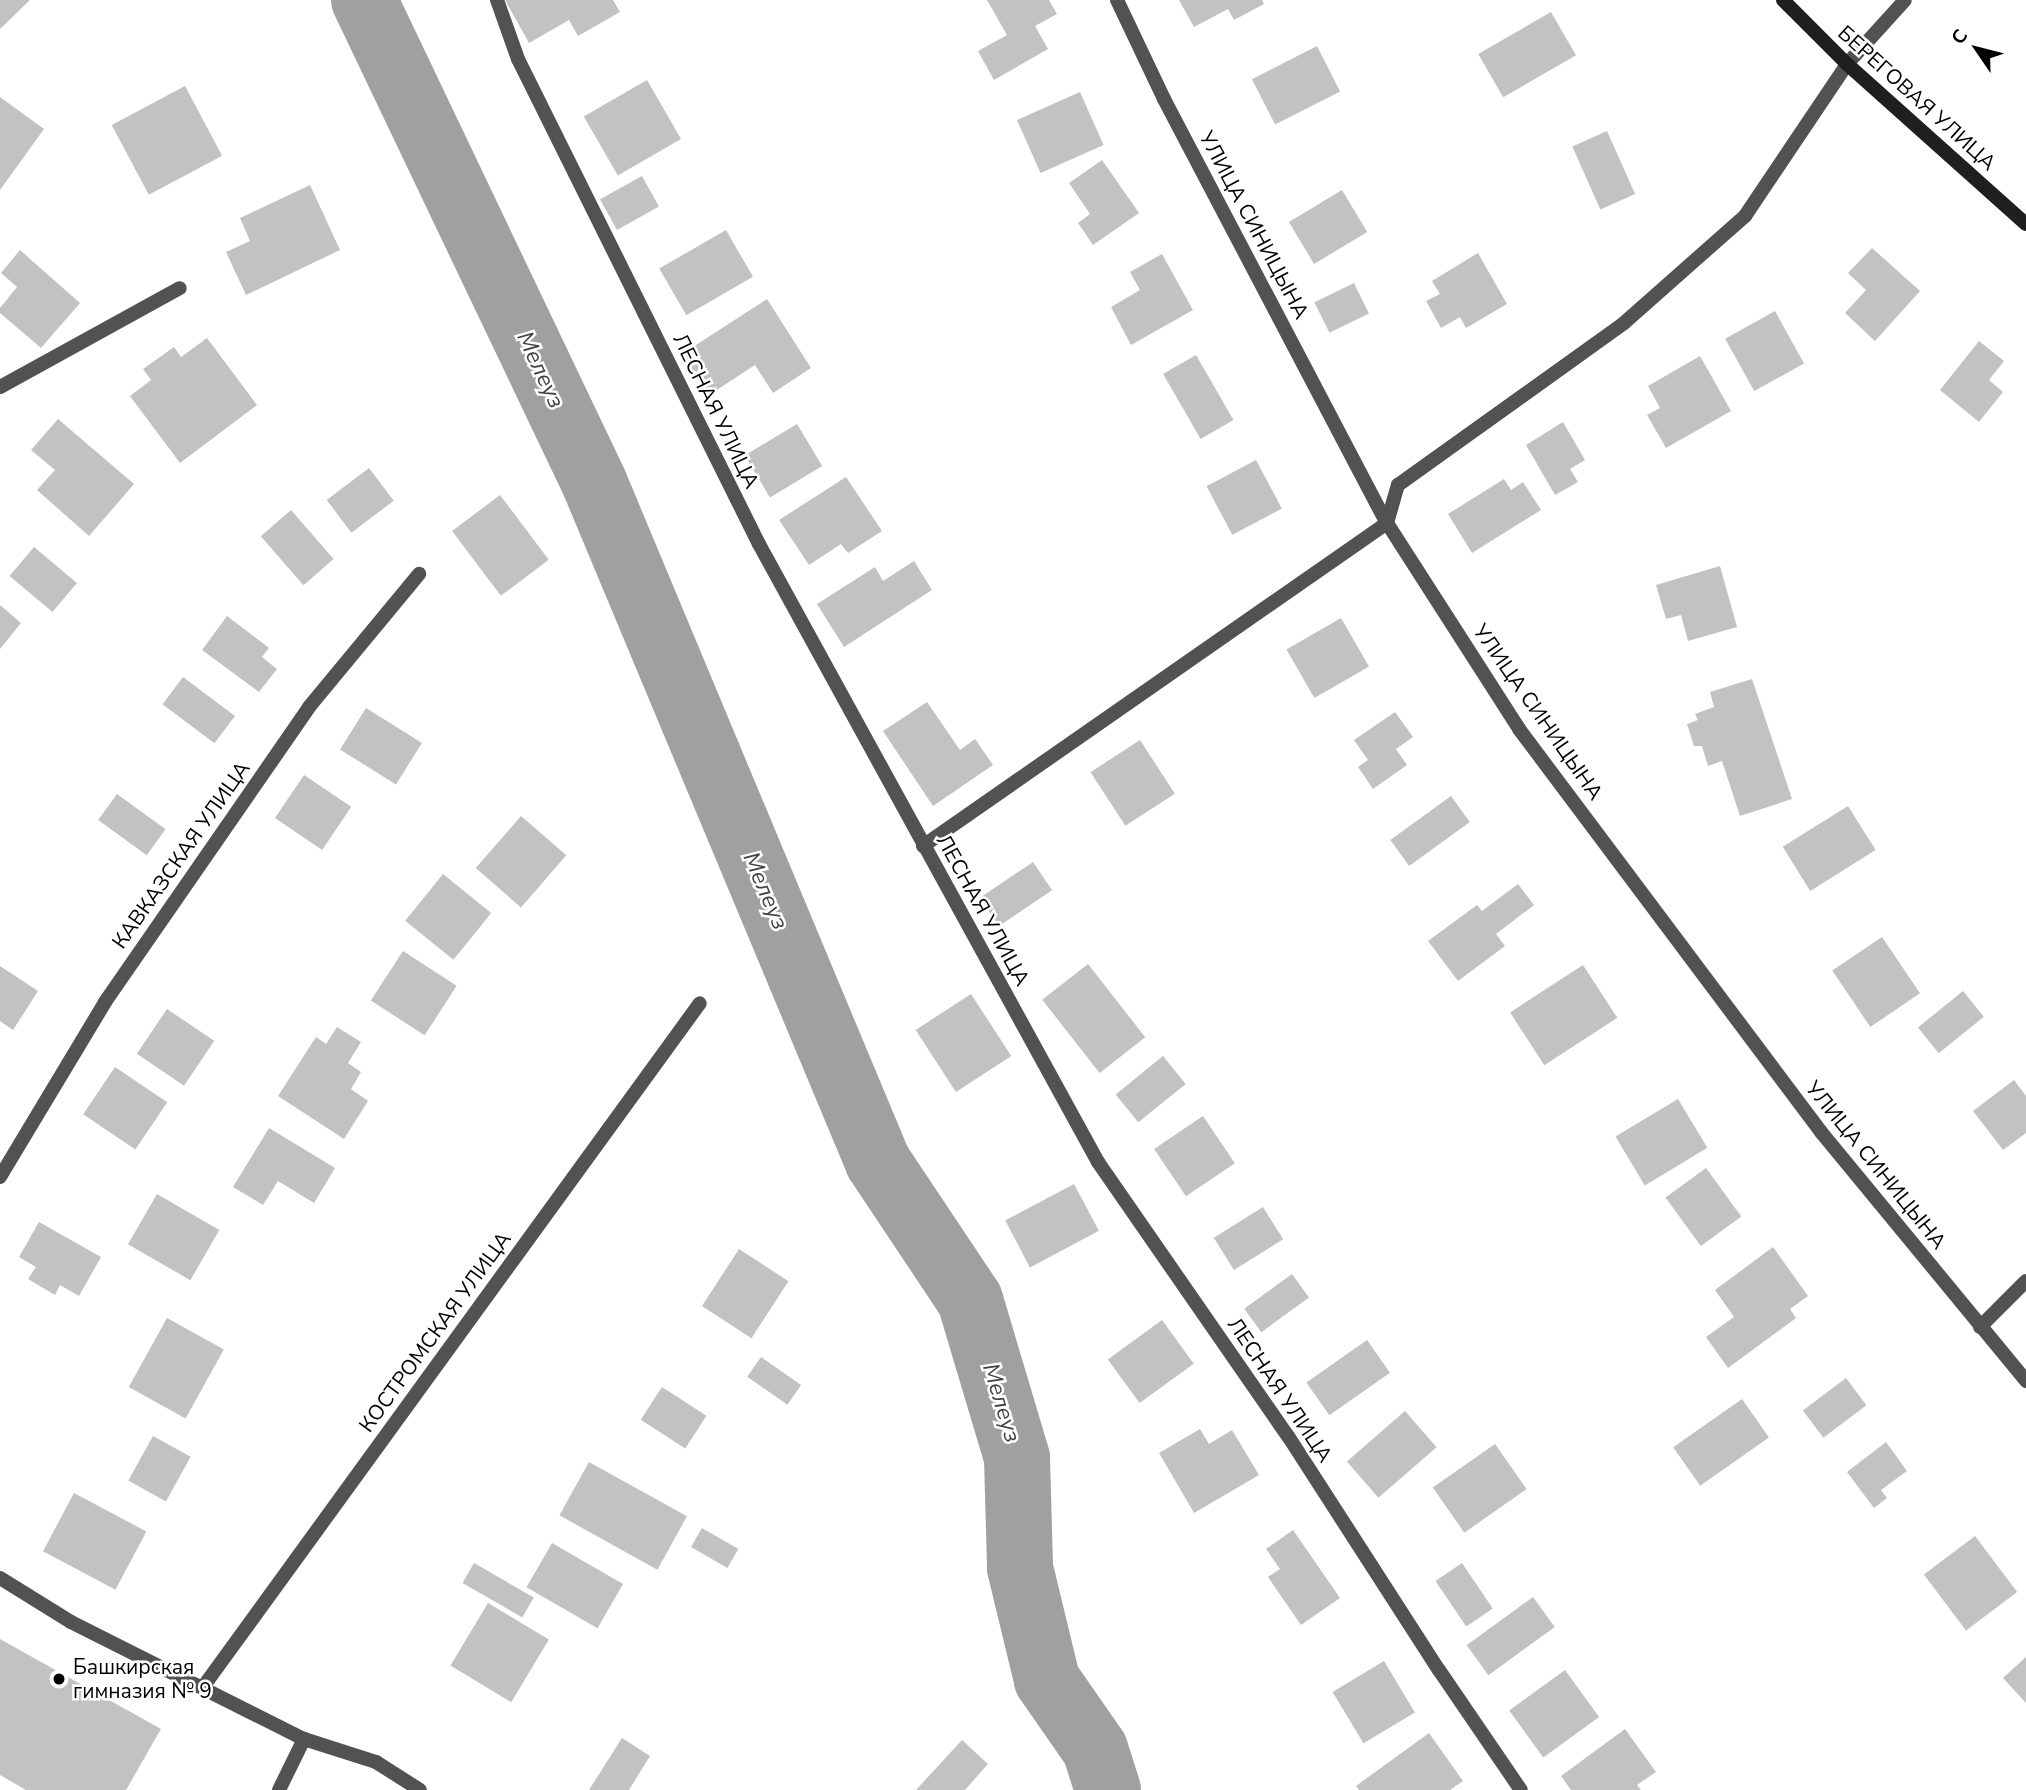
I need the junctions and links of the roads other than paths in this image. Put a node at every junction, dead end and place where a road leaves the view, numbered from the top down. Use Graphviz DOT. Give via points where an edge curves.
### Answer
graph roads {
  1 [pos="497,0"];
  2 [pos="1117,0"];
  3 [pos="1783,0"];
  4 [pos="1905,0"];
  5 [pos="1847,64"];
  6 [pos="2026,224"];
  7 [pos="180,288"];
  8 [pos="1,385"];
  9 [pos="1387,523"];
  10 [pos="419,574"];
  11 [pos="923,846"];
  12 [pos="700,1003"];
  13 [pos="0,1177"];
  14 [pos="2026,1281"];
  15 [pos="1980,1327"];
  16 [pos="2026,1381"];
  17 [pos="0,1578"];
  18 [pos="203,1687"];
  19 [pos="304,1739"];
  20 [pos="279,1790"];
  21 [pos="420,1790"];
  22 [pos="1521,1790"];
  1 -- 11 [label="street, ЛЕСНАЯ УЛИЦА" via="518,59 759,544"];
  2 -- 9 [label="street, УЛИЦА СИНИЦЫНА" via="1164,99"];
  3 -- 5 [label="main road, БЕРЕГОВАЯ УЛИЦА"];
  4 -- 5 [label="street"];
  5 -- 6 [label="main road, БЕРЕГОВАЯ УЛИЦА"];
  5 -- 9 [label="street" via="1745,216 1624,323 1398,485"];
  7 -- 8 [label="street"];
  9 -- 11 [label="street"];
  9 -- 15 [label="street, УЛИЦА СИНИЦЫНА" via="1519,729 1821,1132"];
  10 -- 13 [label="street, КАВКАЗСКАЯ УЛИЦА" via="309,707 105,1002"];
  11 -- 22 [label="street, ЛЕСНАЯ УЛИЦА" via="1098,1162 1288,1436"];
  12 -- 18 [label="street, КОСТРОМСКАЯ УЛИЦА"];
  14 -- 15 [label="street"];
  15 -- 16 [label="street, УЛИЦА СИНИЦЫНА"];
  17 -- 18 [label="street" via="71,1622"];
  18 -- 19 [label="street"];
  19 -- 20 [label="street"];
  19 -- 21 [label="street" via="376,1762"];
}
